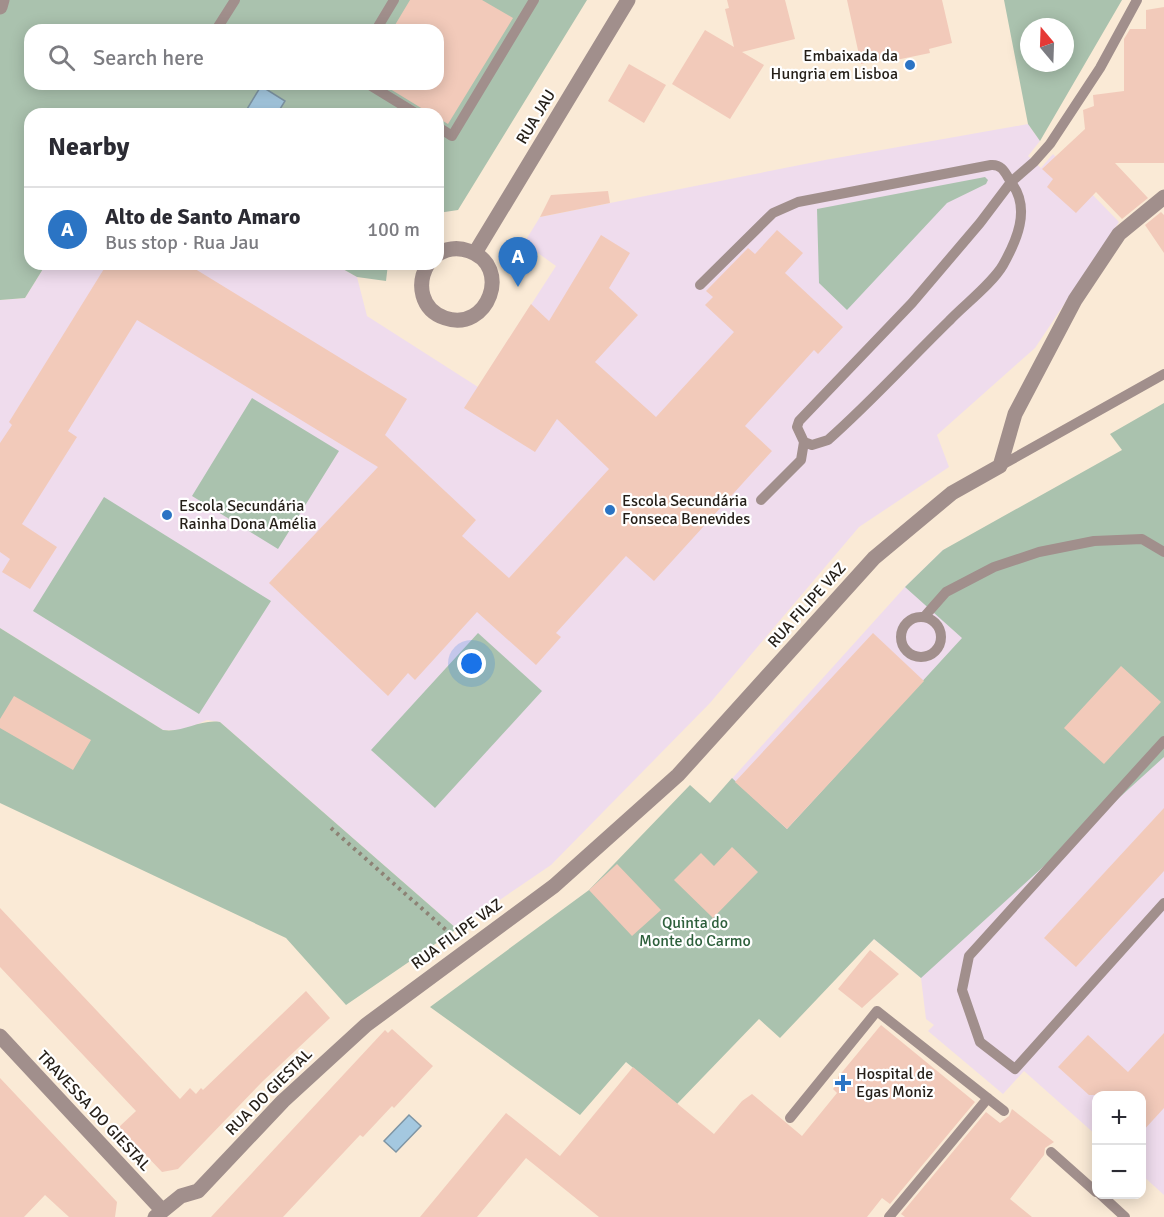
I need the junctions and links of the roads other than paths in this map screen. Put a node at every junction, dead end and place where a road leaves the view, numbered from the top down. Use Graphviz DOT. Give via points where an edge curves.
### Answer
graph roads {
  1 [pos="2,0"];
  2 [pos="235,0"];
  3 [pos="394,0"];
  4 [pos="534,0"];
  5 [pos="628,0"];
  6 [pos="1137,0"];
  7 [pos="0,7"];
  8 [pos="220,24"];
  9 [pos="380,24"];
  10 [pos="375,90"];
  11 [pos="398,108"];
  12 [pos="444,131"];
  13 [pos="1011,182"];
  14 [pos="1164,197"];
  15 [pos="444,252"];
  16 [pos="475,253"];
  17 [pos="425,270"];
  18 [pos="700,285"];
  19 [pos="1164,374"];
  20 [pos="804,442"];
  21 [pos="1000,466"];
  22 [pos="761,500"];
  23 [pos="1164,552"];
  24 [pos="924,617"];
  25 [pos="1164,741"];
  26 [pos="1164,903"];
  27 [pos="410,990"];
  28 [pos="0,1036"];
  29 [pos="988,1098"];
  30 [pos="1004,1111"];
  31 [pos="790,1118"];
  32 [pos="1051,1152"];
  33 [pos="1092,1188"];
  34 [pos="1105,1199"];
  35 [pos="158,1213"];
  36 [pos="889,1217"];
  37 [pos="1125,1217"];
  1 -- 7 [label="street"];
  2 -- 8 [label="lane"];
  3 -- 9 [label="lane"];
  4 -- 12 [label="lane" via="452,136"];
  5 -- 16 [label="street, RUA JAU"];
  6 -- 13 [label="lane" via="1100,68 1050,144"];
  10 -- 11 [label="lane"];
  13 -- 18 [label="lane" via="1000,166 991,165 798,202 773,213"];
  13 -- 20 [label="lane" via="912,303 799,421 798,431"];
  13 -- 20 [label="lane" via="1023,209 1002,267 832,435 818,444"];
  14 -- 21 [label="street" via="1119,234 1075,300 1015,414"];
  15 -- 16 [label="street" via="454,248"];
  16 -- 17 [label="street" via="489,267 493,286 485,307 468,319 446,318 428,306 421,286"];
  19 -- 21 [label="lane"];
  20 -- 22 [label="lane" via="801,460"];
  21 -- 27 [label="street, RUA FILIPE VAZ" via="952,493 874,558 678,775 554,886"];
  23 -- 24 [label="lane" via="1142,540 1094,542 1039,552 994,567 946,592"];
  25 -- 26 [label="lane" via="969,956 963,990 980,1042 1015,1069"];
  27 -- 35 [label="street, RUA DO GIESTAL" via="323,1062 198,1191 181,1196"];
  28 -- 35 [label="street, TRAVESSA DO GIESTAL"];
  29 -- 30 [label="lane"];
  29 -- 31 [label="lane" via="877,1011"];
  29 -- 36 [label="lane"];
  32 -- 33 [label="lane"];
  34 -- 37 [label="lane"];
}
